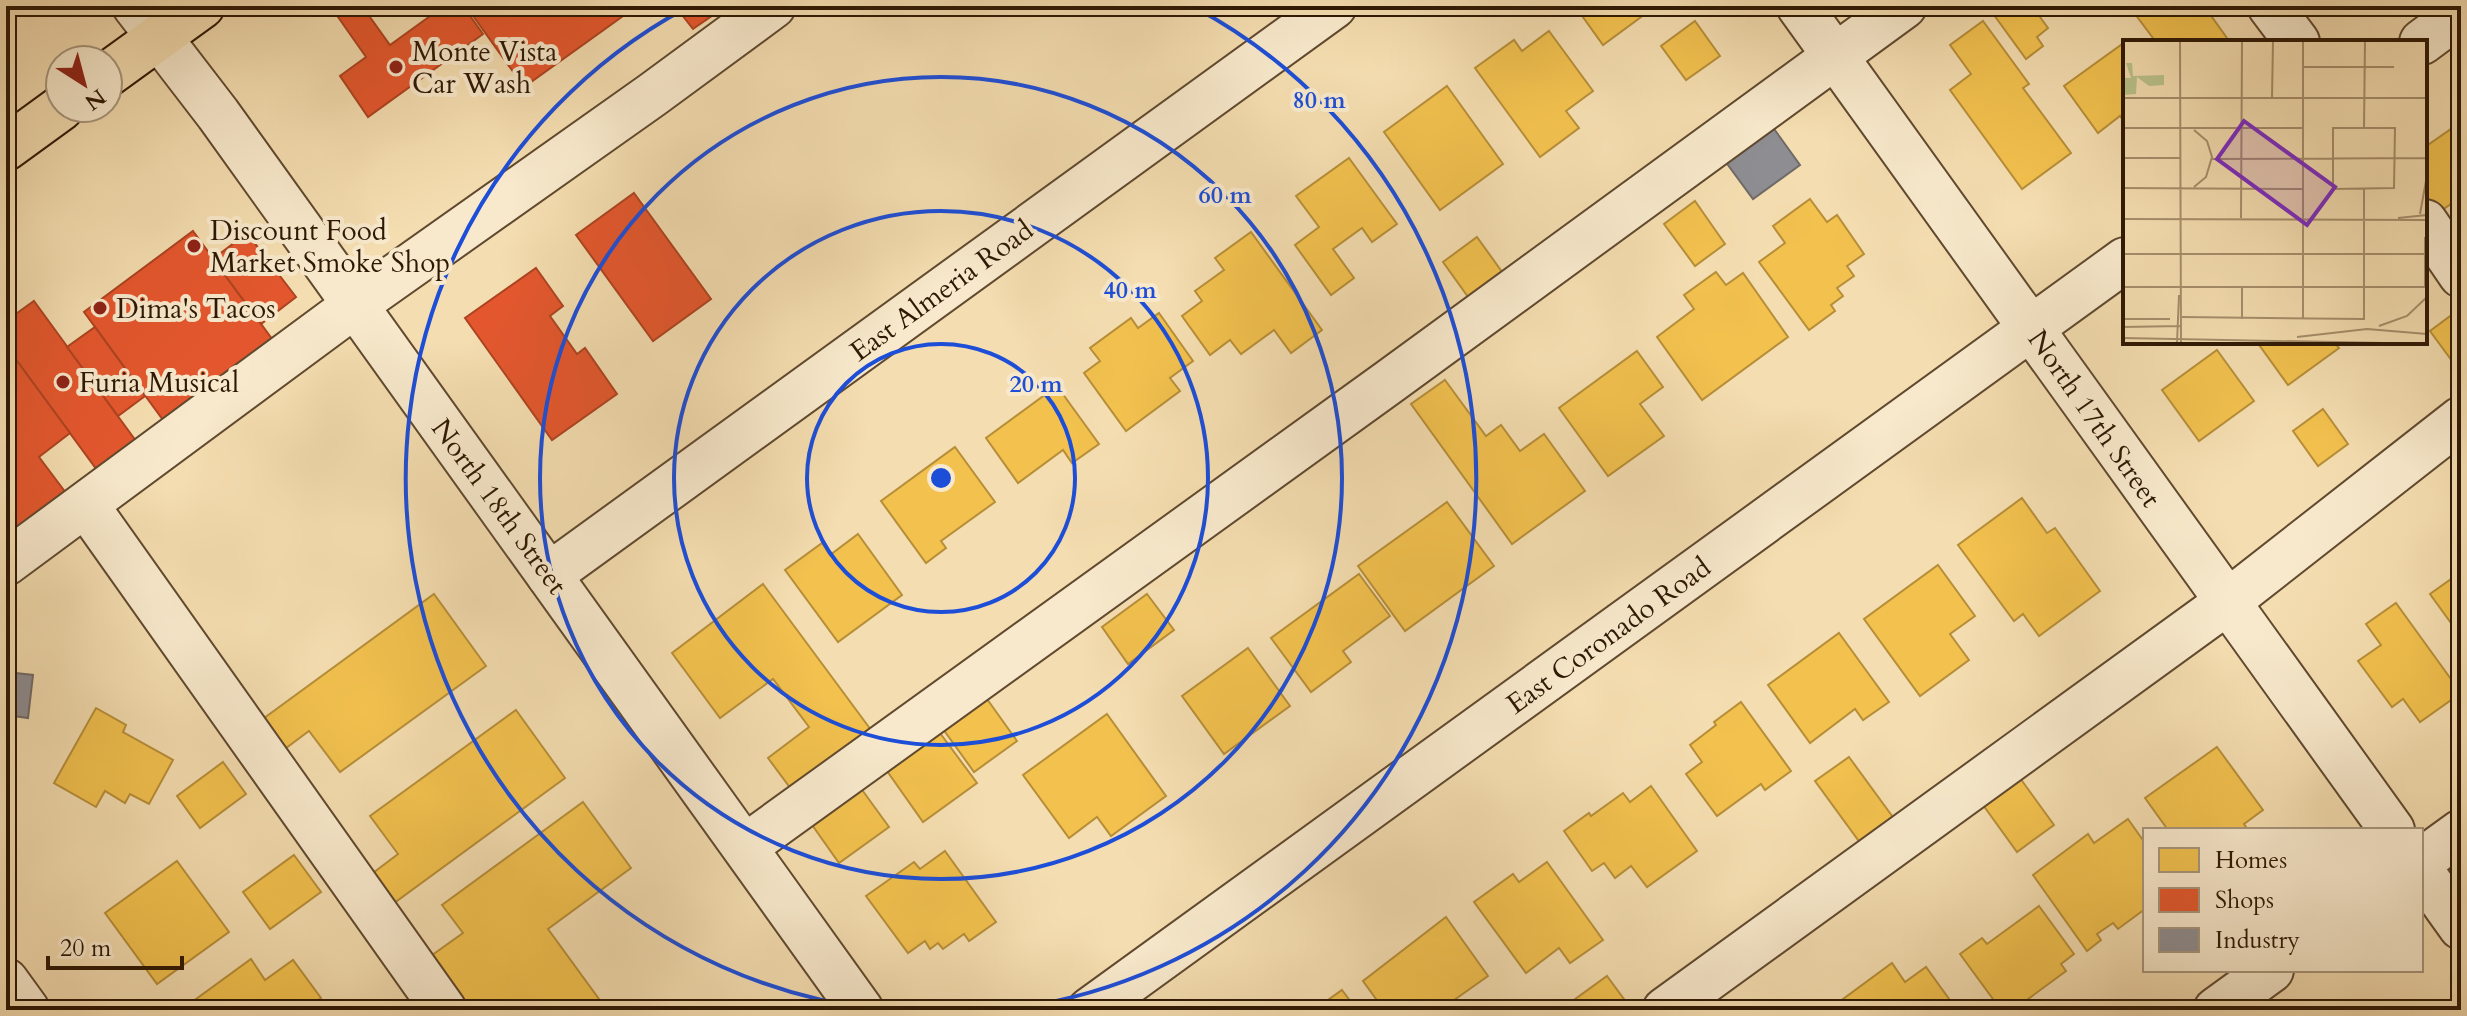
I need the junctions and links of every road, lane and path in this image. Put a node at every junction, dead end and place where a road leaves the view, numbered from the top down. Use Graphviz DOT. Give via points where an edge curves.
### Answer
graph roads {
  1 [pos="202,6"];
  2 [pos="773,6"];
  3 [pos="1334,6"];
  4 [pos="1799,6"];
  5 [pos="1904,6"];
  6 [pos="2270,6"];
  7 [pos="2461,13"];
  8 [pos="146,22"];
  9 [pos="2296,40"];
  10 [pos="2425,40"];
  11 [pos="124,52"];
  12 [pos="1835,56"];
  13 [pos="44,120"];
  14 [pos="6,148"];
  15 [pos="2427,225"];
  16 [pos="2123,261"];
  17 [pos="2461,275"];
  18 [pos="355,305"];
  19 [pos="2032,328"];
  20 [pos="2461,419"];
  21 [pos="86,505"];
  22 [pos="6,563"];
  23 [pos="549,575"];
  24 [pos="2226,603"];
  25 [pos="2391,828"];
  26 [pos="2461,832"];
  27 [pos="746,846"];
  28 [pos="2423,860"];
  29 [pos="2423,874"];
  30 [pos="2461,927"];
  31 [pos="2268,972"];
  32 [pos="6,981"];
  33 [pos="27,1010"];
  34 [pos="444,1010"];
  35 [pos="861,1010"];
  36 [pos="1090,1010"];
  37 [pos="1665,1010"];
  38 [pos="2216,1010"];
  1 -- 8 [label="main road"];
  2 -- 18 [label="street"];
  3 -- 23 [label="street, East Almeria Road"];
  4 -- 12 [label="street, North 17th Street"];
  5 -- 12 [label="street"];
  6 -- 9 [label="street"];
  7 -- 10 [label="street"];
  8 -- 11 [label="main road"];
  8 -- 18 [label="street, North 18th Street"];
  12 -- 19 [label="street, North 17th Street"];
  12 -- 27 [label="street"];
  13 -- 14 [label="main road"];
  15 -- 17 [label="street"];
  16 -- 19 [label="street, East Coronado Road"];
  18 -- 21 [label="street"];
  18 -- 23 [label="street, North 18th Street"];
  19 -- 24 [label="street, North 17th Street"];
  19 -- 36 [label="street, East Coronado Road"];
  20 -- 24 [label="street"];
  21 -- 22 [label="street"];
  21 -- 34 [label="street"];
  23 -- 27 [label="street, North 18th Street"];
  24 -- 25 [label="street, North 17th Street"];
  24 -- 37 [label="street"];
  26 -- 28 [label="street"];
  27 -- 35 [label="street, North 18th Street"];
  29 -- 30 [label="street"];
  31 -- 38 [label="street"];
  32 -- 33 [label="street"];
}
